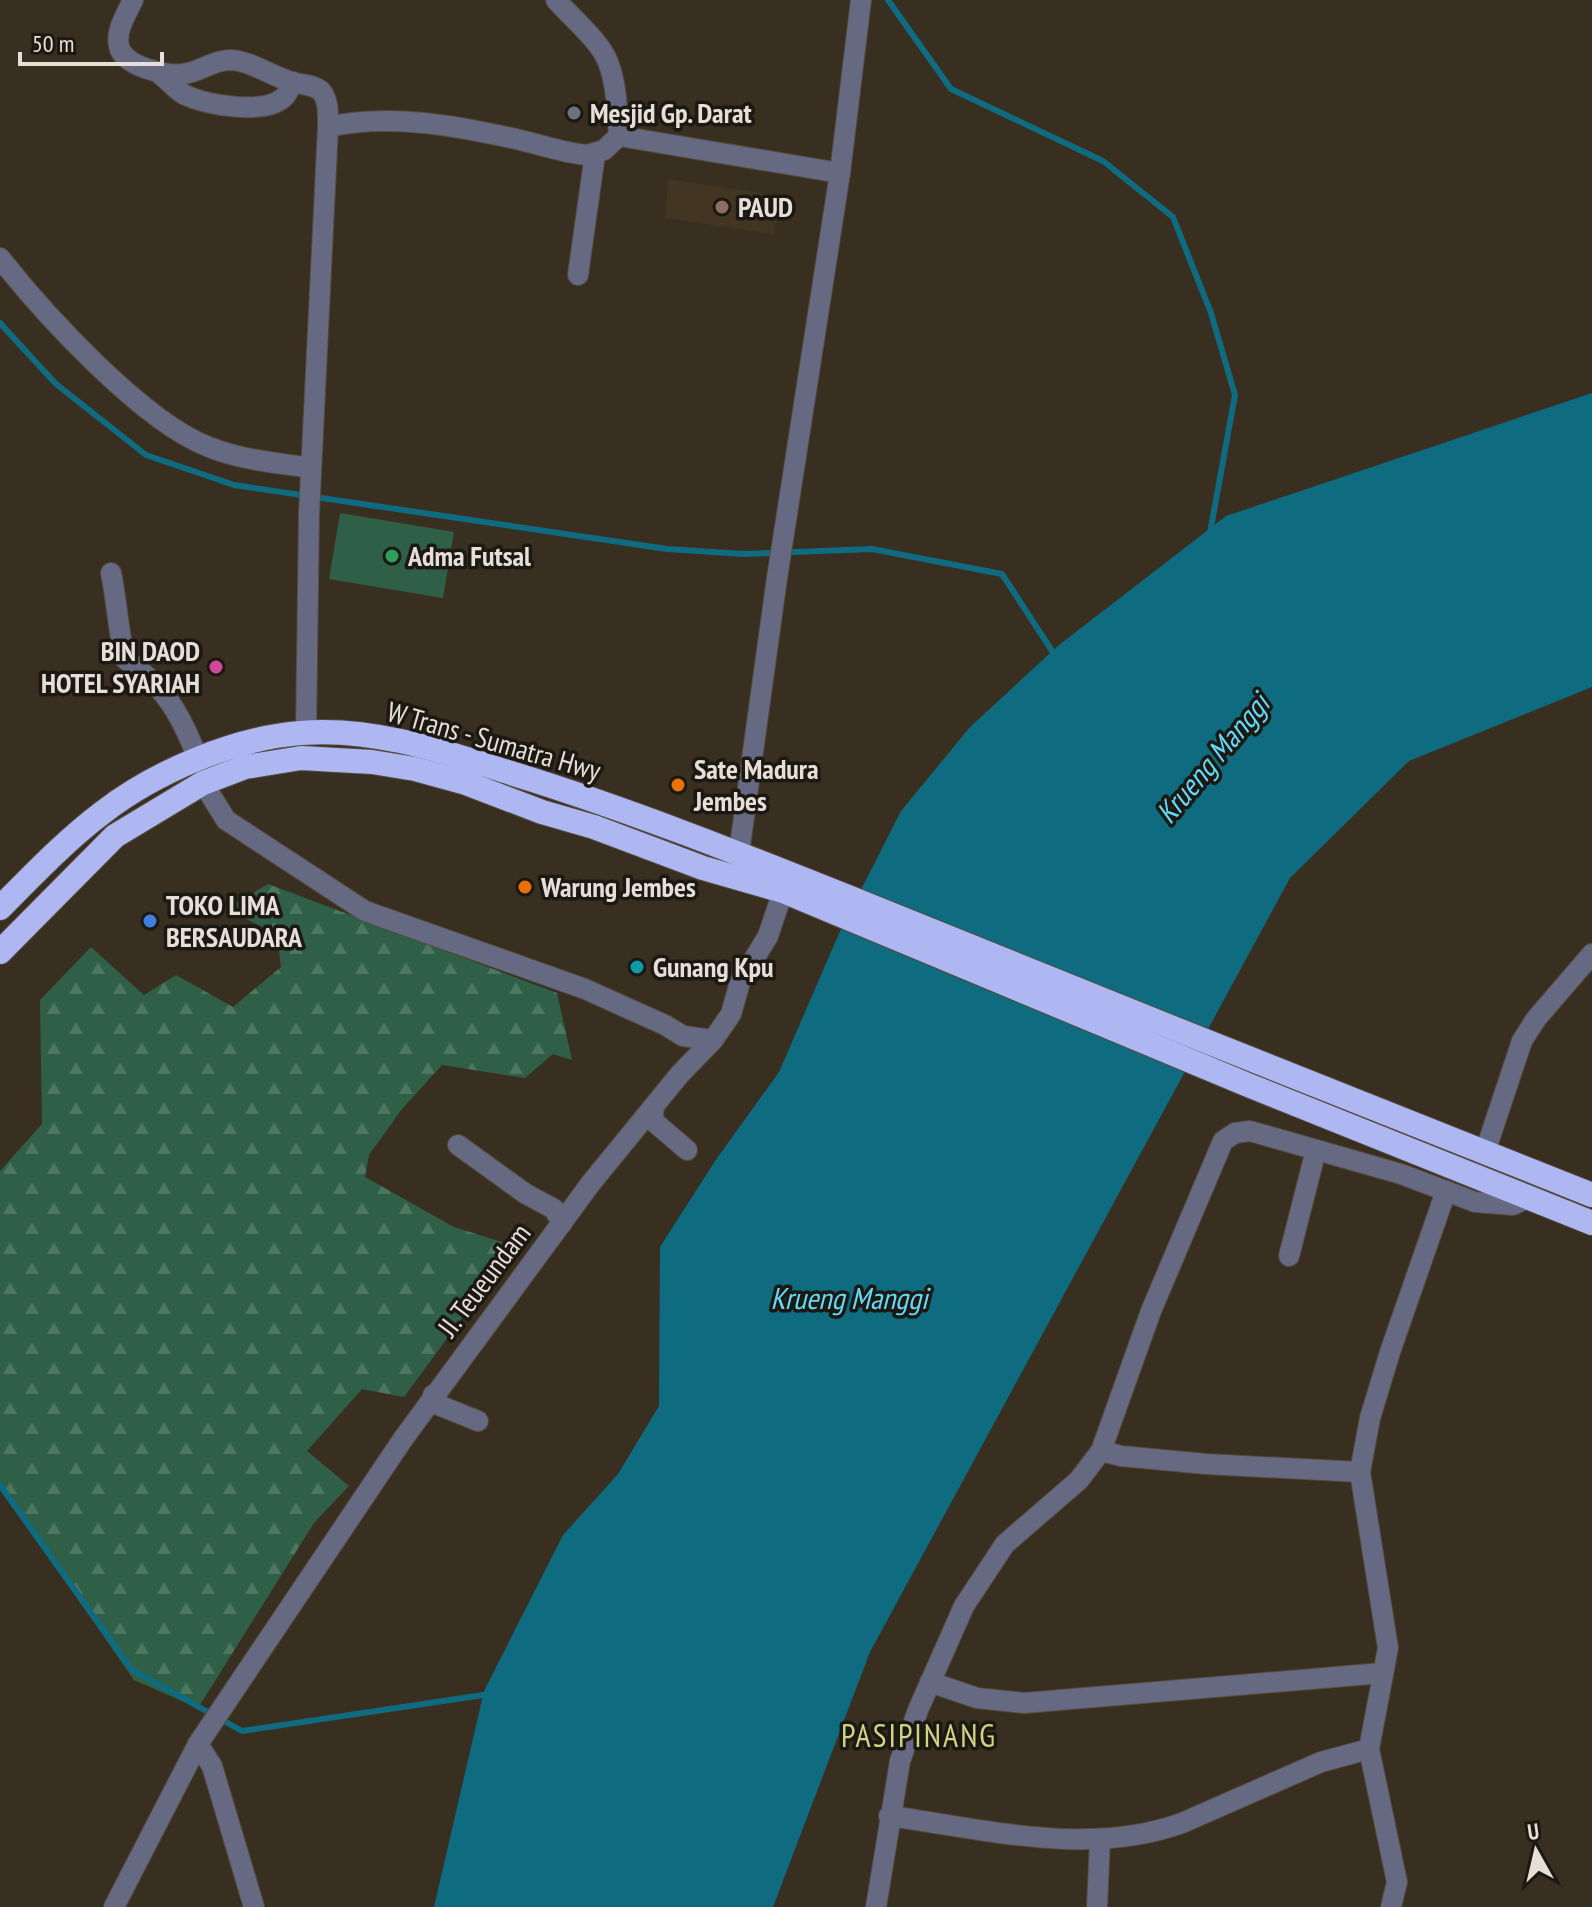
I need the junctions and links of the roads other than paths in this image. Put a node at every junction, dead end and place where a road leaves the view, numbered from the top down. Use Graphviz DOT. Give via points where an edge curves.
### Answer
graph roads {
  1 [pos="133,0"];
  2 [pos="556,0"];
  3 [pos="861,0"];
  4 [pos="161,75"];
  5 [pos="293,82"];
  6 [pos="328,127"];
  7 [pos="619,136"];
  8 [pos="595,154"];
  9 [pos="840,173"];
  10 [pos="0,258"];
  11 [pos="578,275"];
  12 [pos="311,474"];
  13 [pos="111,573"];
  14 [pos="306,732"];
  15 [pos="198,759"];
  16 [pos="203,783"];
  17 [pos="739,853"];
  18 [pos="780,880"];
  19 [pos="0,908"];
  20 [pos="0,952"];
  21 [pos="1592,954"];
  22 [pos="713,1040"];
  23 [pos="657,1120"];
  24 [pos="458,1145"];
  25 [pos="687,1150"];
  26 [pos="1316,1150"];
  27 [pos="1485,1152"];
  28 [pos="1446,1191"];
  29 [pos="1592,1195"];
  30 [pos="1527,1198"];
  31 [pos="552,1211"];
  32 [pos="1592,1223"];
  33 [pos="1289,1256"];
  34 [pos="439,1403"];
  35 [pos="478,1421"];
  36 [pos="1101,1451"];
  37 [pos="1360,1472"];
  38 [pos="1383,1673"];
  39 [pos="930,1682"];
  40 [pos="198,1744"];
  41 [pos="1369,1749"];
  42 [pos="889,1816"];
  43 [pos="1100,1840"];
  44 [pos="114,1907"];
  45 [pos="254,1907"];
  46 [pos="876,1907"];
  47 [pos="1097,1907"];
  48 [pos="1391,1907"];
  1 -- 4 [label="street" via="121,26 119,48"];
  2 -- 7 [label="street" via="608,62"];
  3 -- 9 [label="street"];
  4 -- 5 [label="street" via="233,60"];
  4 -- 5 [label="street" via="184,94 236,107 276,102"];
  5 -- 6 [label="street" via="320,90"];
  6 -- 8 [label="street" via="350,122 430,124"];
  6 -- 12 [label="street"];
  7 -- 8 [label="street"];
  7 -- 9 [label="street"];
  8 -- 11 [label="street"];
  9 -- 17 [label="street"];
  10 -- 12 [label="street" via="98,364 172,427 207,447"];
  12 -- 14 [label="street"];
  13 -- 15 [label="street" via="125,659 147,674 173,704"];
  14 -- 15 [label="highway, W Trans - Sumatra Hwy"];
  14 -- 17 [label="highway, W Trans - Sumatra Hwy" via="358,734 444,752"];
  15 -- 19 [label="highway, W Trans - Sumatra Hwy" via="103,812"];
  16 -- 18 [label="highway" via="245,767 301,758 415,769 703,868"];
  16 -- 20 [label="highway" via="115,836"];
  16 -- 22 [label="street" via="226,820 365,911 585,989 683,1036"];
  17 -- 18 [label="highway, W Trans - Sumatra Hwy"];
  18 -- 22 [label="street, JI. Teueundam" via="768,936"];
  18 -- 27 [label="highway"];
  18 -- 30 [label="highway" via="1248,1085"];
  21 -- 27 [label="street" via="1522,1041"];
  22 -- 23 [label="street, JI. Teueundam" via="680,1074"];
  23 -- 25 [label="street"];
  23 -- 31 [label="street, JI. Teueundam"];
  24 -- 31 [label="street"];
  26 -- 28 [label="street"];
  26 -- 33 [label="street"];
  26 -- 36 [label="street" via="1250,1131 1223,1141 1151,1311"];
  27 -- 29 [label="highway"];
  28 -- 30 [label="street" via="1496,1205"];
  28 -- 37 [label="street" via="1390,1352"];
  30 -- 32 [label="highway"];
  31 -- 34 [label="street, JI. Teueundam"];
  34 -- 35 [label="street"];
  34 -- 40 [label="street, JI. Teueundam"];
  36 -- 37 [label="street" via="1206,1464"];
  36 -- 39 [label="street" via="1079,1480 1005,1544 964,1606"];
  37 -- 38 [label="street" via="1388,1648"];
  38 -- 39 [label="street" via="1024,1703 977,1698"];
  38 -- 41 [label="street"];
  39 -- 42 [label="street" via="900,1761"];
  40 -- 44 [label="street, JI. Teueundam"];
  40 -- 45 [label="street" via="212,1766"];
  41 -- 43 [label="street" via="1321,1762 1158,1831"];
  41 -- 48 [label="street" via="1397,1882"];
  42 -- 43 [label="street"];
  42 -- 46 [label="street"];
  43 -- 47 [label="street"];
}
